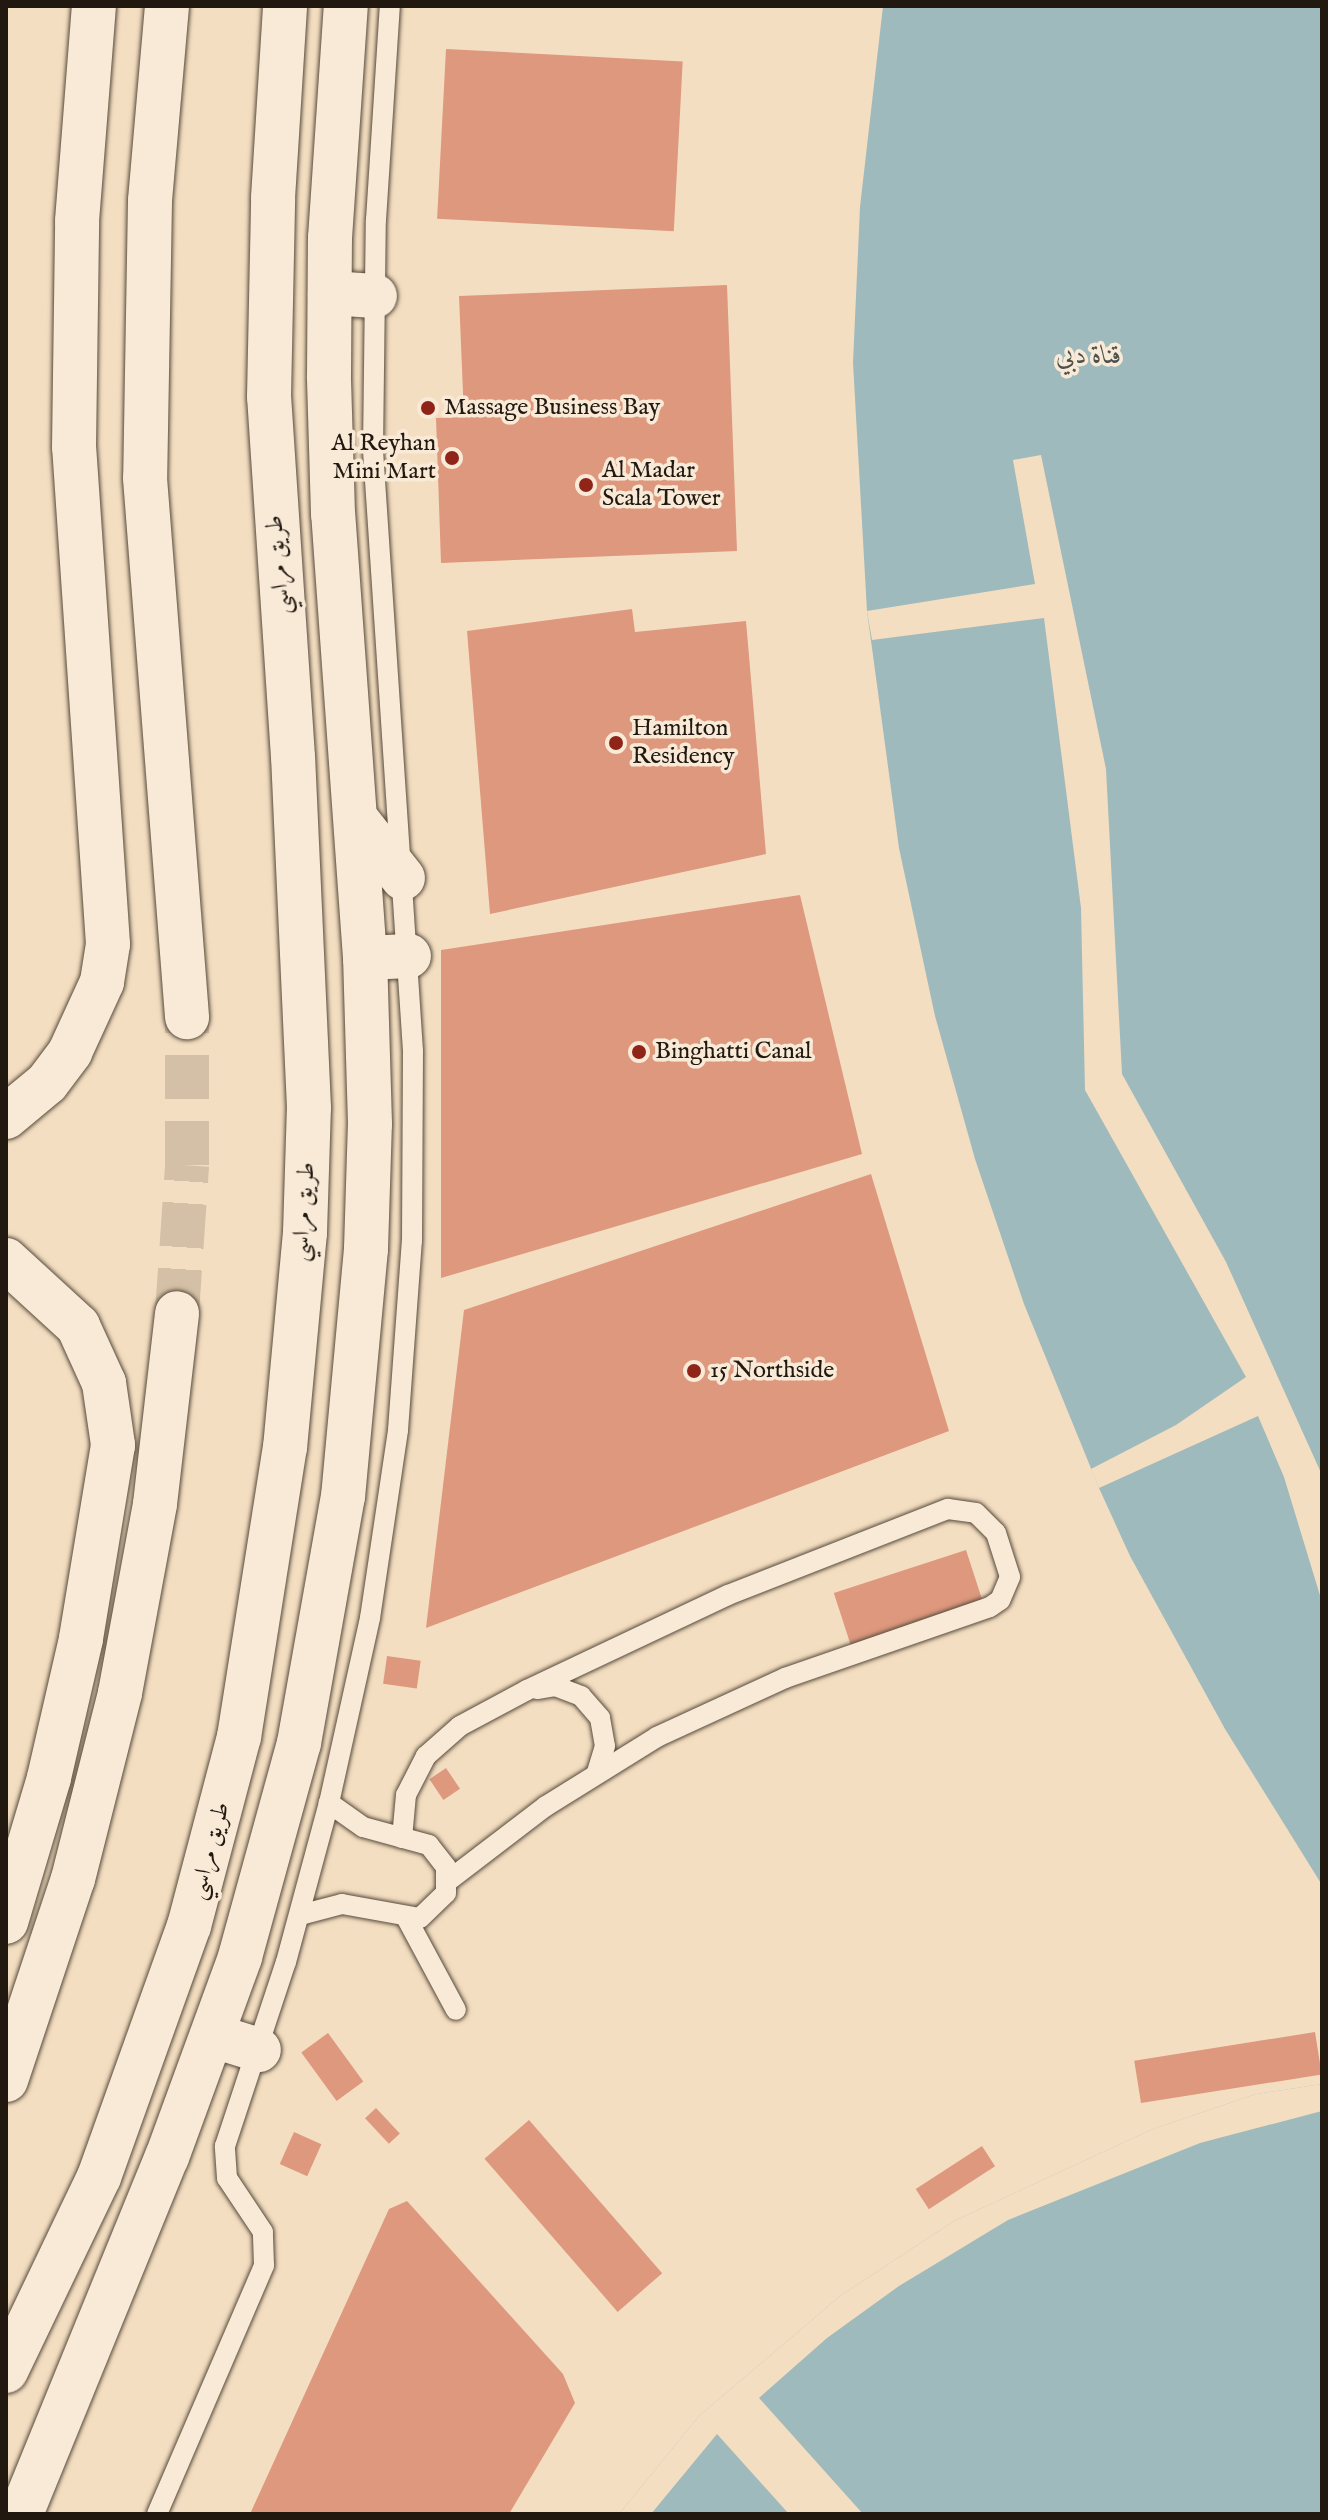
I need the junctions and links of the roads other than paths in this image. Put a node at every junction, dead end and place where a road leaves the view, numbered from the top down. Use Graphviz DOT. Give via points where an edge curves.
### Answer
graph roads {
  1 [pos="94,6"];
  2 [pos="167,6"];
  3 [pos="285,6"];
  4 [pos="346,6"];
  5 [pos="390,6"];
  6 [pos="330,293"];
  7 [pos="375,296"];
  8 [pos="357,820"];
  9 [pos="403,878"];
  10 [pos="409,956"];
  11 [pos="365,958"];
  12 [pos="187,1017"];
  13 [pos="6,1117"];
  14 [pos="6,1260"];
  15 [pos="177,1313"];
  16 [pos="527,1690"];
  17 [pos="597,1773"];
  18 [pos="329,1803"];
  19 [pos="402,1838"];
  20 [pos="448,1881"];
  21 [pos="300,1915"];
  22 [pos="407,1919"];
  23 [pos="6,1922"];
  24 [pos="456,2010"];
  25 [pos="214,2036"];
  26 [pos="259,2050"];
  27 [pos="6,2080"];
  28 [pos="6,2371"];
  29 [pos="21,2514"];
  30 [pos="157,2514"];
  1 -- 13 [label="street" via="77,221 74,447 108,944 102,982 70,1052 47,1083"];
  2 -- 12 [label="street" via="148,245 145,478"];
  3 -- 28 [label="street, طريق مراسي" via="269,397 309,1108 305,1233 285,1448 258,1641 216,1832 130,2098"];
  4 -- 6 [label="street"];
  5 -- 7 [label="lane"];
  6 -- 7 [label="street"];
  6 -- 8 [label="street" via="333,514"];
  7 -- 9 [label="lane" via="376,548"];
  8 -- 9 [label="street"];
  8 -- 11 [label="street"];
  9 -- 10 [label="lane"];
  10 -- 11 [label="street"];
  10 -- 18 [label="lane" via="415,1146 398,1430 370,1618"];
  11 -- 25 [label="street" via="370,1124 366,1249 343,1497 299,1743"];
  14 -- 23 [label="street" via="78,1326 104,1383 113,1445 78,1652 49,1778"];
  15 -- 27 [label="street" via="155,1504 120,1693 73,1879"];
  16 -- 17 [label="lane" via="555,1686 581,1696 591,1707 600,1718 605,1746"];
  16 -- 17 [label="lane" via="728,1595 948,1509 976,1513 996,1533 1010,1577 1000,1600 990,1607 785,1678 657,1737"];
  16 -- 19 [label="lane" via="460,1726 426,1756 406,1795"];
  17 -- 20 [label="lane"];
  18 -- 19 [label="lane" via="363,1827"];
  18 -- 21 [label="lane"];
  19 -- 20 [label="lane" via="417,1840 440,1855"];
  20 -- 22 [label="lane" via="431,1912"];
  21 -- 22 [label="lane" via="342,1904"];
  21 -- 26 [label="lane"];
  22 -- 24 [label="lane"];
  25 -- 26 [label="street"];
  25 -- 29 [label="street"];
  26 -- 30 [label="lane" via="224,2162 234,2192 263,2232 264,2265"];
}
